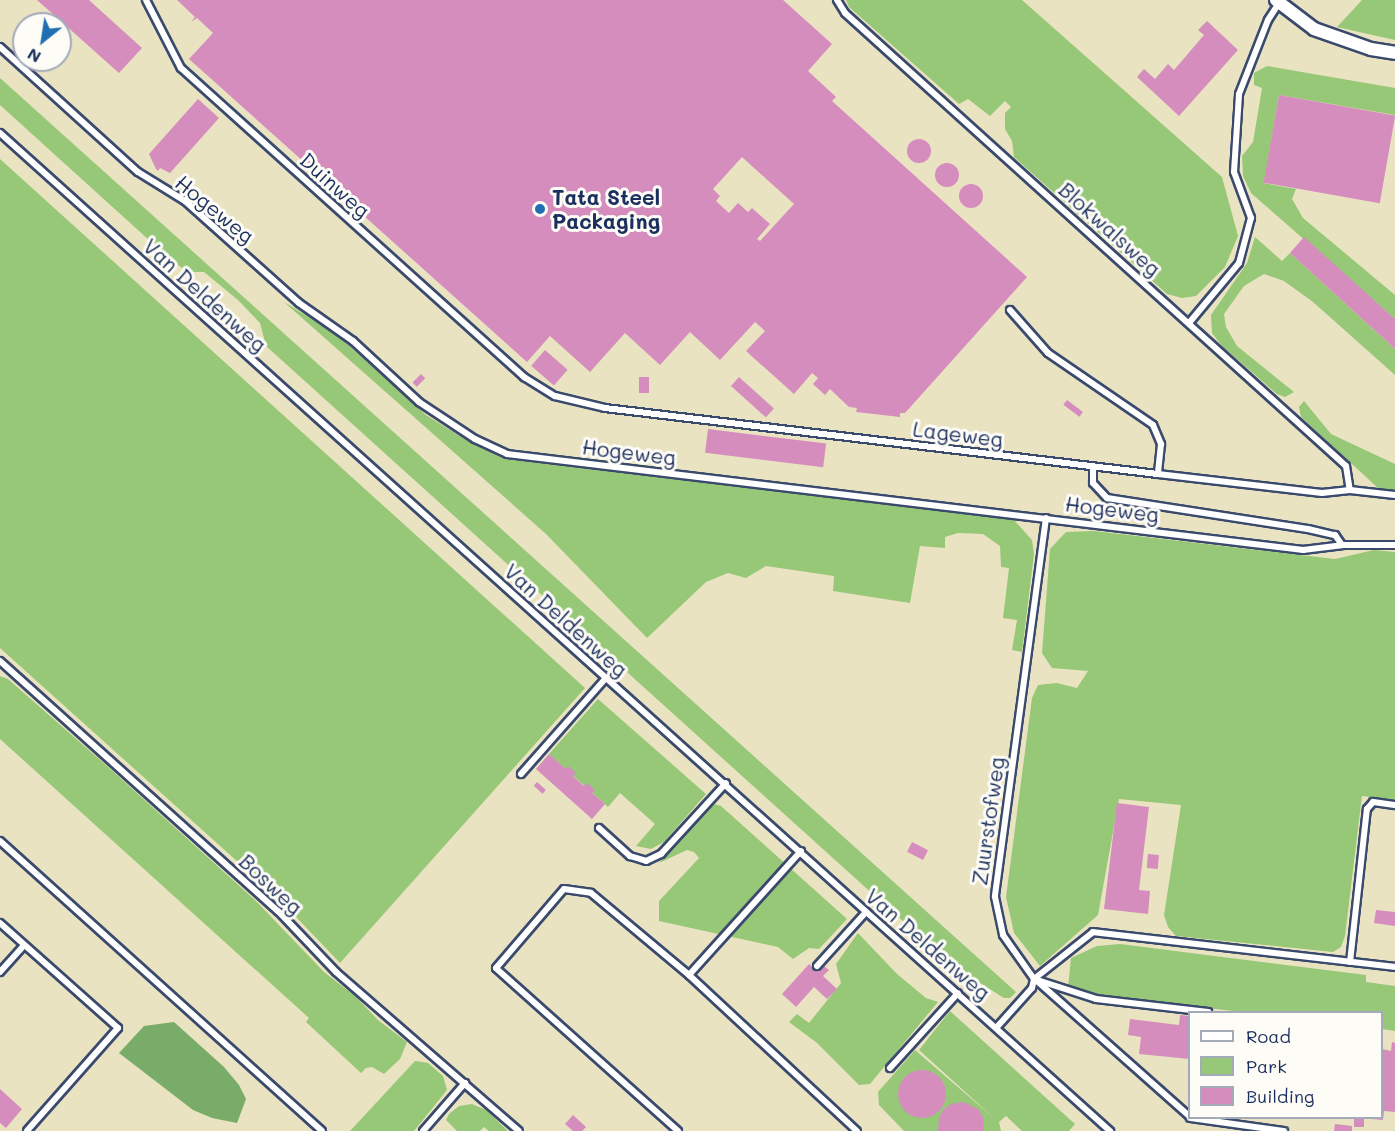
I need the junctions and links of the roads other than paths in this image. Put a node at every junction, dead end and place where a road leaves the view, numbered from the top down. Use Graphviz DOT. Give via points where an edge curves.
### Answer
graph roads {
  1 [pos="146,0"];
  2 [pos="837,0"];
  3 [pos="1278,1"];
  4 [pos="0,47"];
  5 [pos="1395,53"];
  6 [pos="0,133"];
  7 [pos="1010,310"];
  8 [pos="1189,323"];
  9 [pos="524,377"];
  10 [pos="1093,466"];
  11 [pos="1158,474"];
  12 [pos="1350,490"];
  13 [pos="1395,495"];
  14 [pos="1046,518"];
  15 [pos="1342,545"];
  16 [pos="1395,545"];
  17 [pos="0,661"];
  18 [pos="606,678"];
  19 [pos="521,774"];
  20 [pos="726,783"];
  21 [pos="1395,805"];
  22 [pos="599,828"];
  23 [pos="0,841"];
  24 [pos="801,851"];
  25 [pos="866,912"];
  26 [pos="0,923"];
  27 [pos="24,945"];
  28 [pos="1350,962"];
  29 [pos="818,966"];
  30 [pos="1395,967"];
  31 [pos="0,972"];
  32 [pos="689,975"];
  33 [pos="1034,979"];
  34 [pos="958,993"];
  35 [pos="1199,1011"];
  36 [pos="997,1027"];
  37 [pos="890,1068"];
  38 [pos="465,1083"];
  39 [pos="1188,1115"];
  40 [pos="1203,1119"];
  41 [pos="27,1131"];
  42 [pos="322,1131"];
  43 [pos="423,1131"];
  44 [pos="519,1131"];
  45 [pos="678,1131"];
  46 [pos="857,1131"];
  47 [pos="1110,1131"];
  48 [pos="1284,1131"];
  1 -- 9 [label="lane, Duinweg" via="181,68"];
  2 -- 8 [label="lane, Blokwalsweg" via="845,13"];
  3 -- 5 [label="street" via="1314,29"];
  3 -- 8 [label="lane" via="1239,94 1234,172 1251,218 1239,263"];
  4 -- 14 [label="lane, Hogeweg" via="138,172 185,201 298,303 353,341 419,402 475,439 507,454"];
  6 -- 18 [label="lane, Van Deldenweg"];
  7 -- 11 [label="lane" via="1048,353 1153,425 1161,444"];
  8 -- 12 [label="lane, Blokwalsweg" via="1346,466"];
  9 -- 10 [label="lane, Lageweg" via="555,396 605,408"];
  10 -- 11 [label="lane, Lageweg"];
  10 -- 15 [label="lane" via="1093,483 1107,498 1308,529 1335,535"];
  11 -- 12 [label="lane, Lageweg" via="1322,493"];
  12 -- 13 [label="lane, Lageweg"];
  14 -- 15 [label="lane, Hogeweg" via="1303,550"];
  14 -- 33 [label="lane, Zuurstofweg" via="995,897 1003,935"];
  15 -- 16 [label="lane, Hogeweg"];
  17 -- 38 [label="lane, Bosweg" via="278,911 336,972"];
  18 -- 19 [label="lane"];
  18 -- 20 [label="lane, Van Deldenweg"];
  20 -- 22 [label="lane" via="661,854 646,861 630,856"];
  20 -- 24 [label="lane, Van Deldenweg"];
  21 -- 28 [label="lane" via="1373,802 1367,809"];
  23 -- 42 [label="lane"];
  24 -- 25 [label="lane, Van Deldenweg"];
  24 -- 32 [label="lane"];
  25 -- 29 [label="lane"];
  25 -- 34 [label="lane, Van Deldenweg"];
  26 -- 27 [label="lane"];
  27 -- 31 [label="lane"];
  27 -- 41 [label="lane" via="118,1028"];
  28 -- 30 [label="lane"];
  28 -- 33 [label="lane" via="1093,932"];
  32 -- 45 [label="lane" via="591,893 564,889 496,968"];
  32 -- 46 [label="lane"];
  33 -- 35 [label="lane" via="1096,999"];
  33 -- 36 [label="lane" via="1032,988"];
  33 -- 39 [label="lane, Zuurstofweg"];
  34 -- 36 [label="lane, Van Deldenweg"];
  34 -- 37 [label="lane"];
  36 -- 47 [label="lane, Van Deldenweg"];
  38 -- 43 [label="lane"];
  38 -- 44 [label="lane, Bosweg"];
  40 -- 48 [label="lane"];
}
